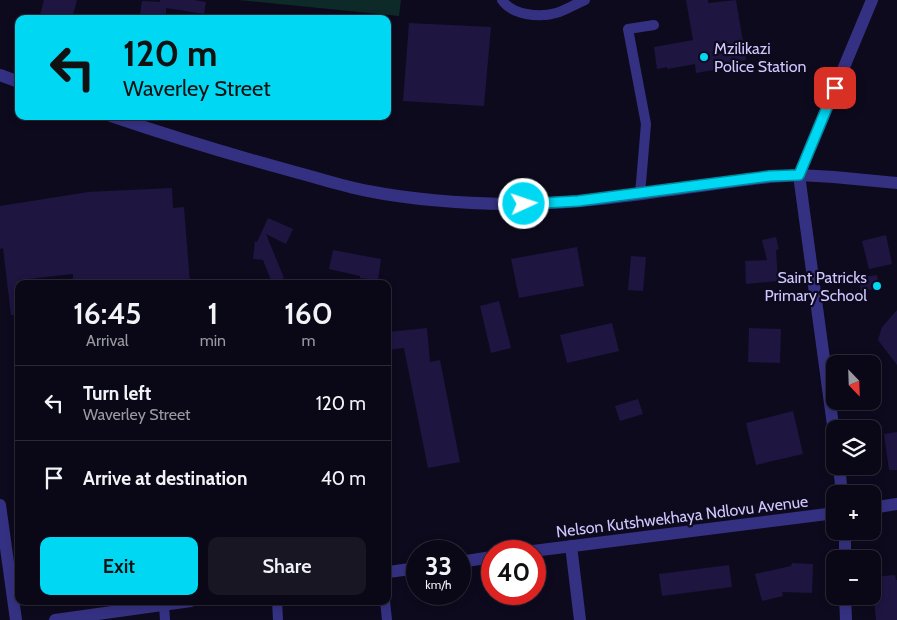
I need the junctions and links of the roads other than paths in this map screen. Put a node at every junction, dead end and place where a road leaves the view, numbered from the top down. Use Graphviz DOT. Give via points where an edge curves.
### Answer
graph roads {
  1 [pos="502,0"];
  2 [pos="585,0"];
  3 [pos="872,0"];
  4 [pos="654,25"];
  5 [pos="0,75"];
  6 [pos="15,81"];
  7 [pos="123,120"];
  8 [pos="799,175"];
  9 [pos="897,183"];
  10 [pos="640,194"];
  11 [pos="832,420"];
  12 [pos="897,504"];
  13 [pos="0,505"];
  14 [pos="881,507"];
  15 [pos="826,514"];
  16 [pos="571,546"];
  17 [pos="546,549"];
  18 [pos="406,570"];
  19 [pos="391,572"];
  20 [pos="164,605"];
  21 [pos="277,605"];
  22 [pos="385,605"];
  23 [pos="845,605"];
  24 [pos="16,620"];
  25 [pos="55,620"];
  26 [pos="165,620"];
  27 [pos="278,620"];
  28 [pos="387,620"];
  29 [pos="580,620"];
  30 [pos="846,620"];
  1 -- 2 [label="lane" via="505,5 524,14 554,13"];
  3 -- 8 [label="street"];
  4 -- 10 [label="lane" via="628,30 646,124"];
  5 -- 6 [label="street"];
  7 -- 10 [label="street" via="312,177 409,197 524,204"];
  8 -- 9 [label="street"];
  8 -- 10 [label="street"];
  8 -- 11 [label="street"];
  12 -- 14 [label="street"];
  13 -- 24 [label="street"];
  15 -- 16 [label="street, Nelson Kutshwekhaya Ndlovu Avenue"];
  16 -- 17 [label="street, Nelson Kutshwekhaya Ndlovu Avenue"];
  16 -- 29 [label="street"];
  18 -- 19 [label="street"];
  20 -- 25 [label="street"];
  20 -- 26 [label="lane"];
  21 -- 27 [label="lane"];
  22 -- 28 [label="lane"];
  23 -- 30 [label="street"];
}
